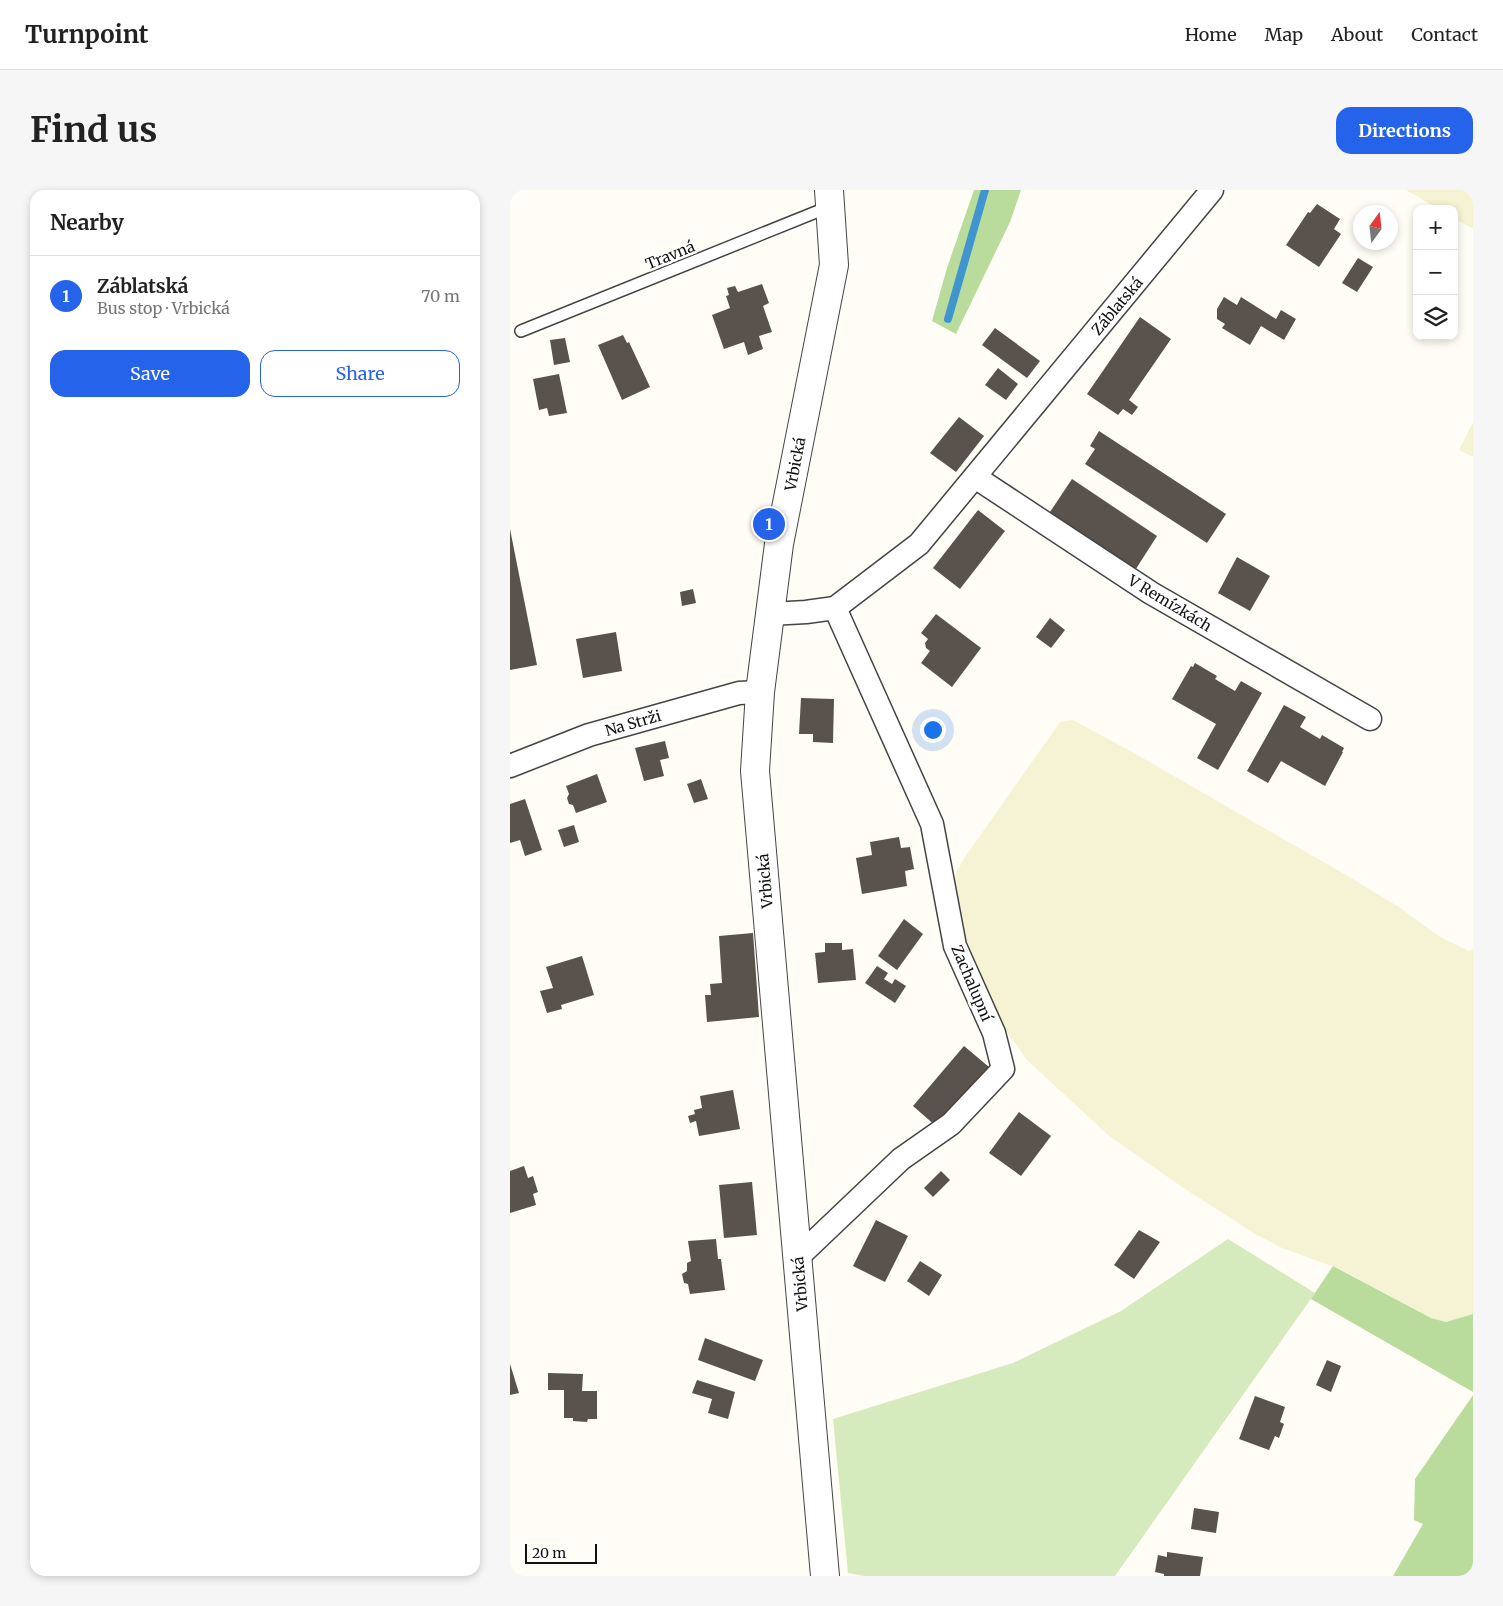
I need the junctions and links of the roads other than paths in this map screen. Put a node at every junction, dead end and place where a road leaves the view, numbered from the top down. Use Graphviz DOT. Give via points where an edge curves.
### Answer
graph roads {
  1 [pos="1212,190"];
  2 [pos="830,198"];
  3 [pos="521,331"];
  4 [pos="975,477"];
  5 [pos="835,608"];
  6 [pos="770,614"];
  7 [pos="760,692"];
  8 [pos="1370,719"];
  9 [pos="510,766"];
  10 [pos="798,1257"];
  11 [pos="825,1576"];
  1 -- 4 [label="street, Záblatská"];
  2 -- 3 [label="lane, Travná"];
  2 -- 6 [label="street, Vrbická" via="834,265 779,544"];
  4 -- 5 [label="street, Záblatská" via="919,544"];
  4 -- 8 [label="street, V Remízkách" via="1151,593"];
  5 -- 6 [label="street, Záblatská"];
  5 -- 10 [label="street, Zachalupní" via="932,824 955,946 994,1033 1004,1069 951,1124 901,1159"];
  6 -- 7 [label="street, Vrbická"];
  7 -- 9 [label="street, Na Strži" via="739,693 589,735"];
  7 -- 10 [label="street, Vrbická" via="755,771"];
  10 -- 11 [label="street, Vrbická"];
}
